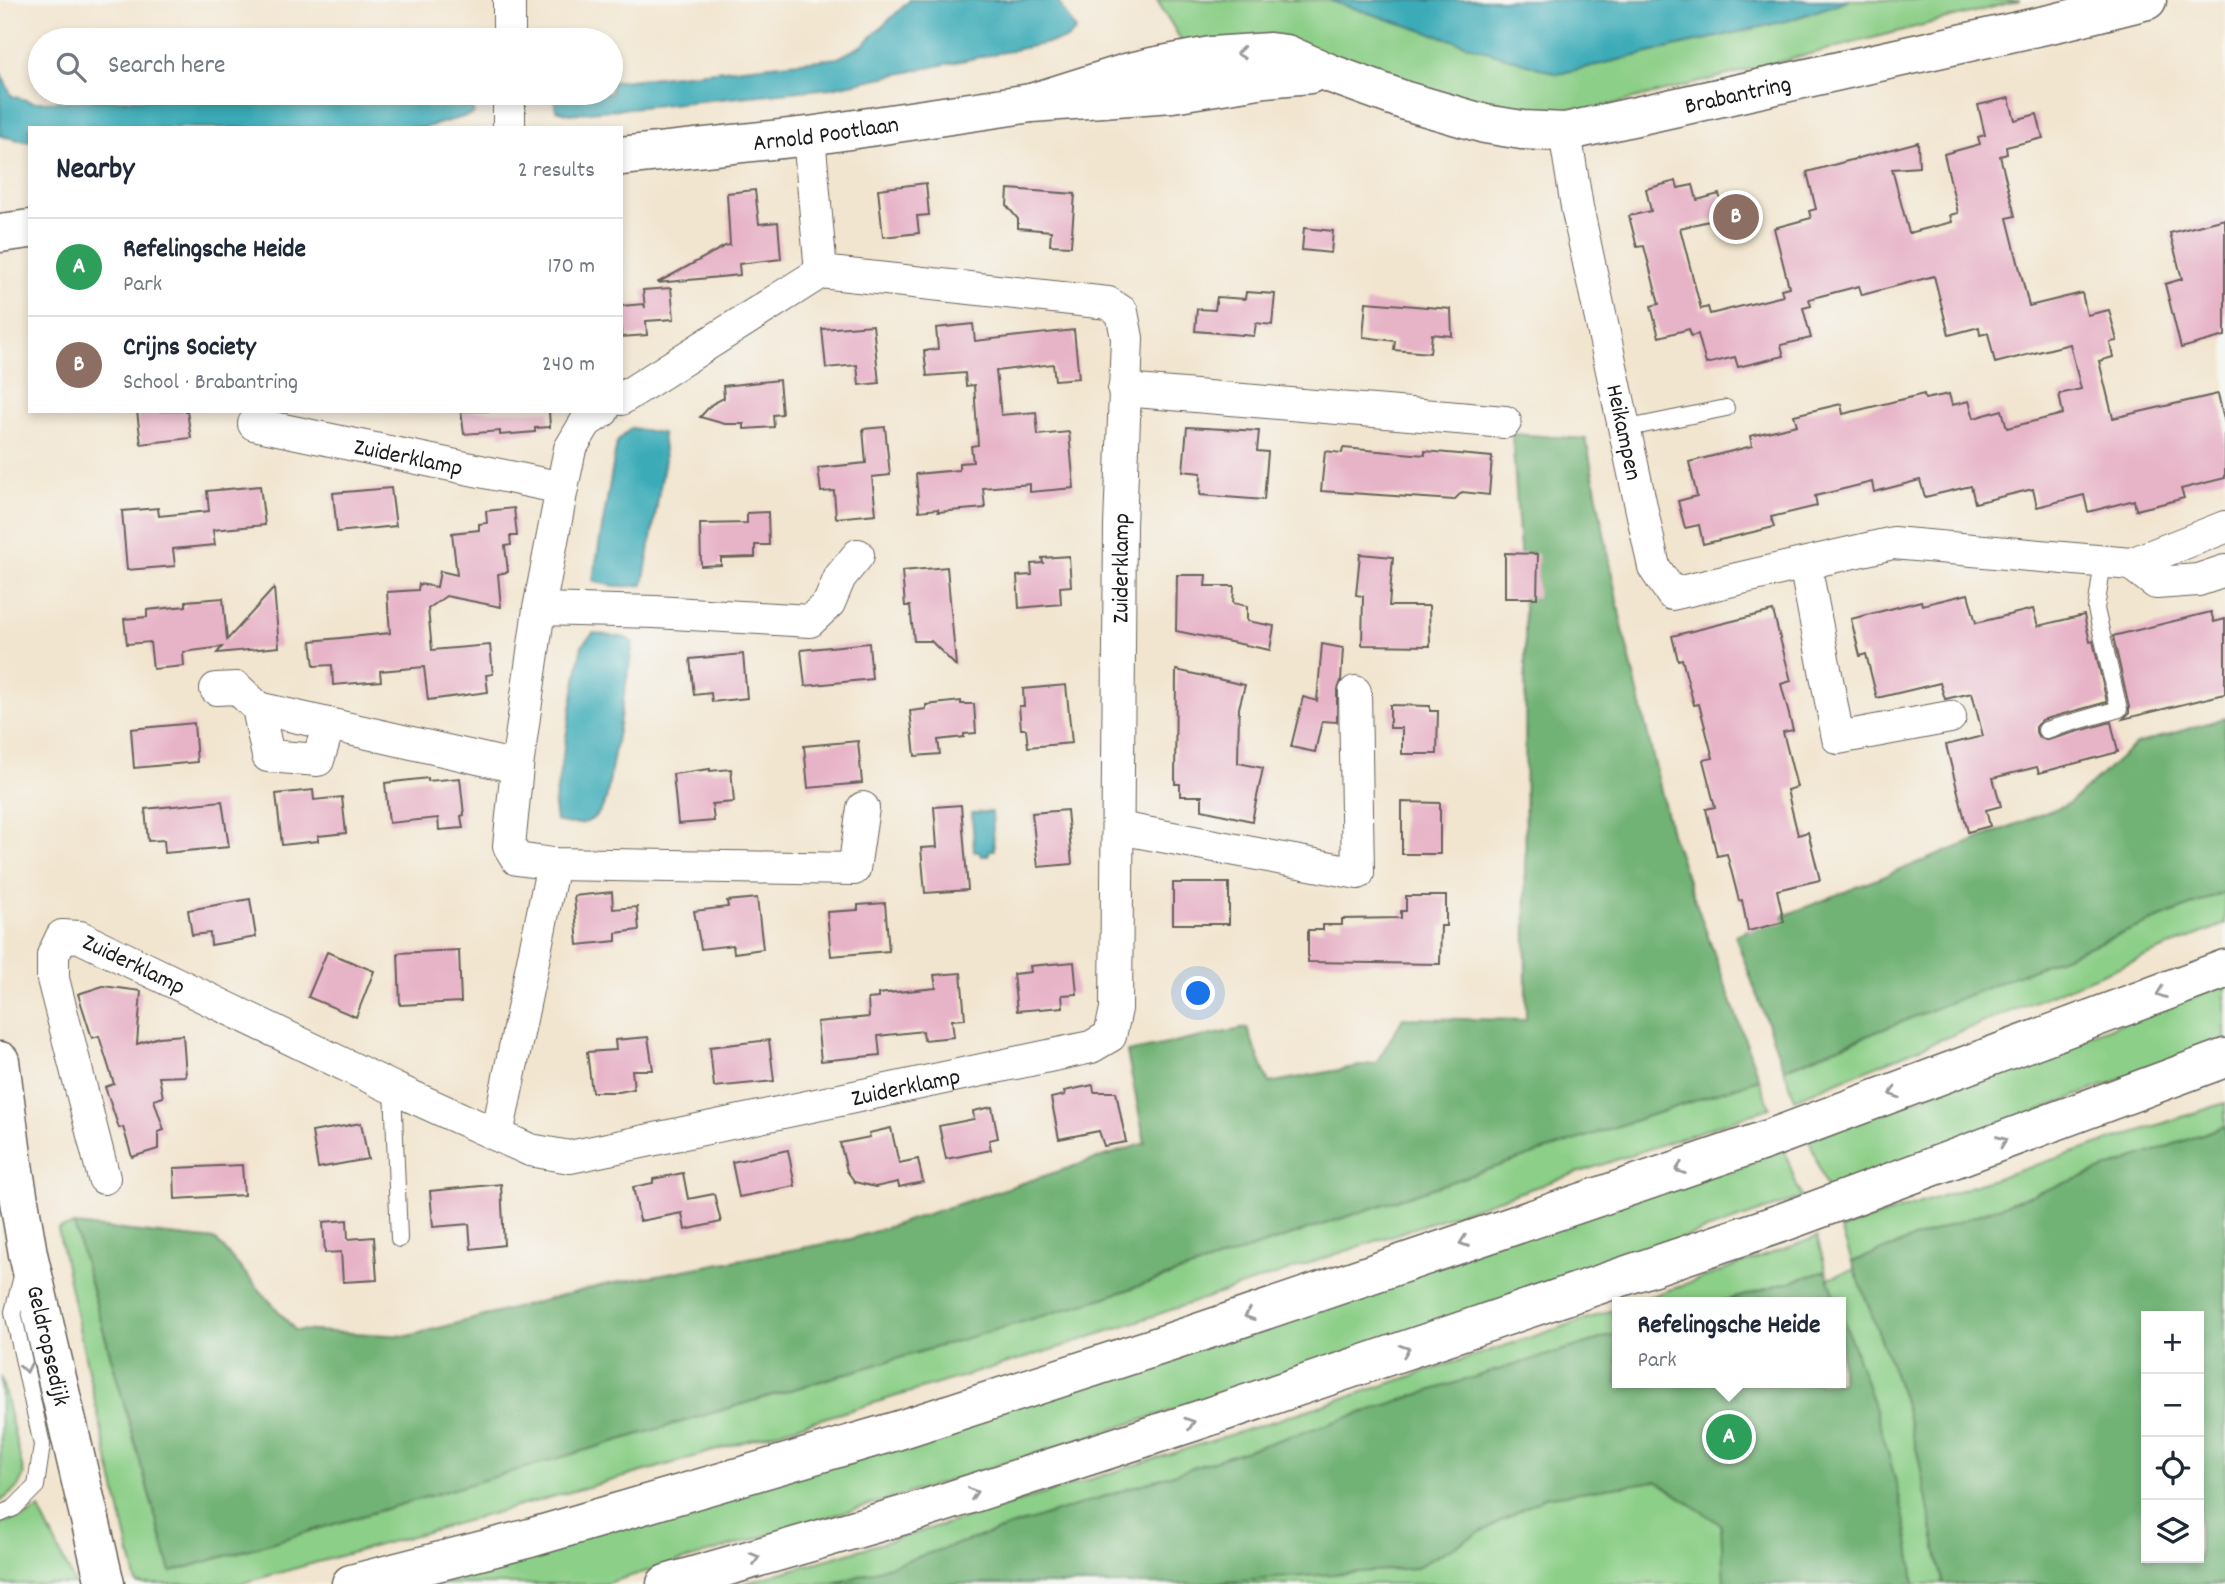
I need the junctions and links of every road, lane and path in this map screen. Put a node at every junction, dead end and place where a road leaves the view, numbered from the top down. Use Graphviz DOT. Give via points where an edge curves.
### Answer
graph roads {
  1 [pos="509,0"];
  2 [pos="2147,0"];
  3 [pos="509,28"];
  4 [pos="1180,77"];
  5 [pos="509,105"];
  6 [pos="509,126"];
  7 [pos="1564,132"];
  8 [pos="809,136"];
  9 [pos="623,156"];
  10 [pos="28,206"];
  11 [pos="0,208"];
  12 [pos="28,229"];
  13 [pos="0,233"];
  14 [pos="821,272"];
  15 [pos="1124,390"];
  16 [pos="623,398"];
  17 [pos="1726,408"];
  18 [pos="600,413"];
  19 [pos="1505,422"];
  20 [pos="254,424"];
  21 [pos="1624,429"];
  22 [pos="562,488"];
  23 [pos="2225,527"];
  24 [pos="858,555"];
  25 [pos="2117,563"];
  26 [pos="1805,564"];
  27 [pos="2225,571"];
  28 [pos="539,608"];
  29 [pos="216,689"];
  30 [pos="1355,692"];
  31 [pos="258,708"];
  32 [pos="1950,717"];
  33 [pos="329,724"];
  34 [pos="2046,730"];
  35 [pos="517,767"];
  36 [pos="863,808"];
  37 [pos="1119,828"];
  38 [pos="553,864"];
  39 [pos="2225,969"];
  40 [pos="2225,1058"];
  41 [pos="0,1061"];
  42 [pos="393,1088"];
  43 [pos="497,1135"];
  44 [pos="104,1178"];
  45 [pos="399,1239"];
  46 [pos="28,1254"];
  47 [pos="0,1514"];
  48 [pos="105,1584"];
  49 [pos="351,1584"];
  50 [pos="666,1584"];
  1 -- 3 [label="street"];
  2 -- 7 [label="main road, Brabantring"];
  4 -- 7 [label="main road, Brabantring" via="1211,56 1286,54 1406,101 1485,124"];
  4 -- 8 [label="main road, Arnold Pootlaan" via="1126,73 1031,103"];
  5 -- 6 [label="street"];
  7 -- 21 [label="street, Heikampen"];
  8 -- 9 [label="main road, Arnold Pootlaan"];
  8 -- 14 [label="street"];
  10 -- 11 [label="main road"];
  12 -- 13 [label="main road"];
  14 -- 15 [label="street, Zuiderklamp" via="1108,303 1122,312 1127,338"];
  14 -- 16 [label="street"];
  15 -- 19 [label="street"];
  15 -- 37 [label="street, Zuiderklamp"];
  17 -- 21 [label="lane"];
  18 -- 22 [label="street" via="586,422 570,449"];
  20 -- 22 [label="street, Zuiderklamp"];
  21 -- 26 [label="street, Heikampen" via="1654,567 1672,594"];
  22 -- 28 [label="street"];
  23 -- 25 [label="street, Heikampen"];
  24 -- 28 [label="street" via="840,577 829,603 810,621"];
  25 -- 26 [label="street, Heikampen" via="1893,543"];
  25 -- 27 [label="street, Heikampen" via="2156,583 2198,580"];
  25 -- 34 [label="lane" via="2096,610 2119,709"];
  26 -- 32 [label="street" via="1838,738"];
  28 -- 35 [label="street"];
  29 -- 31 [label="street" via="237,688"];
  30 -- 37 [label="street" via="1358,873"];
  31 -- 33 [label="street"];
  31 -- 33 [label="street" via="268,757 318,760"];
  33 -- 35 [label="street"];
  35 -- 38 [label="street" via="509,846 517,859"];
  36 -- 38 [label="street" via="855,869"];
  37 -- 43 [label="street, Zuiderklamp" via="1116,1009 1111,1035 1091,1047 570,1157 530,1150"];
  38 -- 43 [label="street"];
  39 -- 49 [label="main road, one-way" via="1766,1140 1145,1350 883,1435 530,1538"];
  50 -- 40 [label="main road, one-way" via="918,1511 1219,1413 1781,1223"];
  41 -- 46 [label="main road, Geldropsedijk"];
  42 -- 43 [label="street, Zuiderklamp"];
  42 -- 44 [label="street, Zuiderklamp" via="80,937 62,936 53,955 53,979"];
  42 -- 45 [label="lane"];
  46 -- 47 [label="lane, one-way" via="13,1312 42,1445 36,1486 14,1508"];
  46 -- 48 [label="main road, Geldropsedijk"];
}
